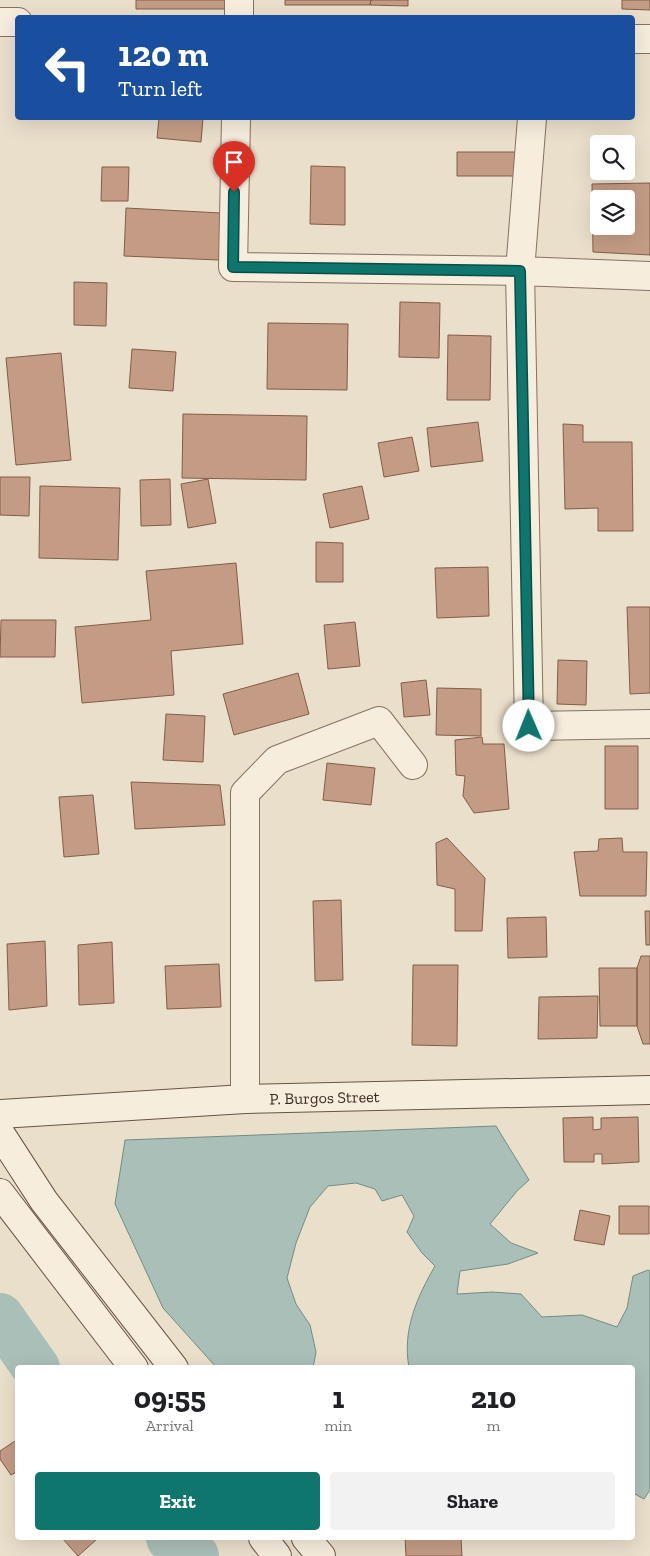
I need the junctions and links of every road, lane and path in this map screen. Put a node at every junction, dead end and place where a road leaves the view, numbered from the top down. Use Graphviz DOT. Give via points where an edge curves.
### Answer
graph roads {
  1 [pos="239,0"];
  2 [pos="239,15"];
  3 [pos="0,22"];
  4 [pos="15,22"];
  5 [pos="635,39"];
  6 [pos="650,39"];
  7 [pos="236,120"];
  8 [pos="532,120"];
  9 [pos="520,271"];
  10 [pos="650,276"];
  11 [pos="650,724"];
  12 [pos="413,765"];
  13 [pos="650,1090"];
  14 [pos="245,1099"];
  15 [pos="0,1114"];
  16 [pos="0,1133"];
  17 [pos="0,1193"];
  18 [pos="132,1365"];
  19 [pos="172,1365"];
  20 [pos="265,1540"];
  21 [pos="308,1540"];
  22 [pos="277,1556"];
  23 [pos="321,1556"];
  1 -- 2 [label="street"];
  3 -- 4 [label="street"];
  5 -- 6 [label="street"];
  7 -- 9 [label="street" via="233,267"];
  8 -- 9 [label="street"];
  9 -- 10 [label="street"];
  9 -- 11 [label="street" via="529,726"];
  12 -- 14 [label="street" via="379,721 277,760 245,793"];
  13 -- 14 [label="street, P. Burgos Street"];
  14 -- 15 [label="street, P. Burgos Street"];
  16 -- 19 [label="street" via="44,1201"];
  17 -- 18 [label="street"];
  20 -- 22 [label="street"];
  21 -- 23 [label="street"];
}
